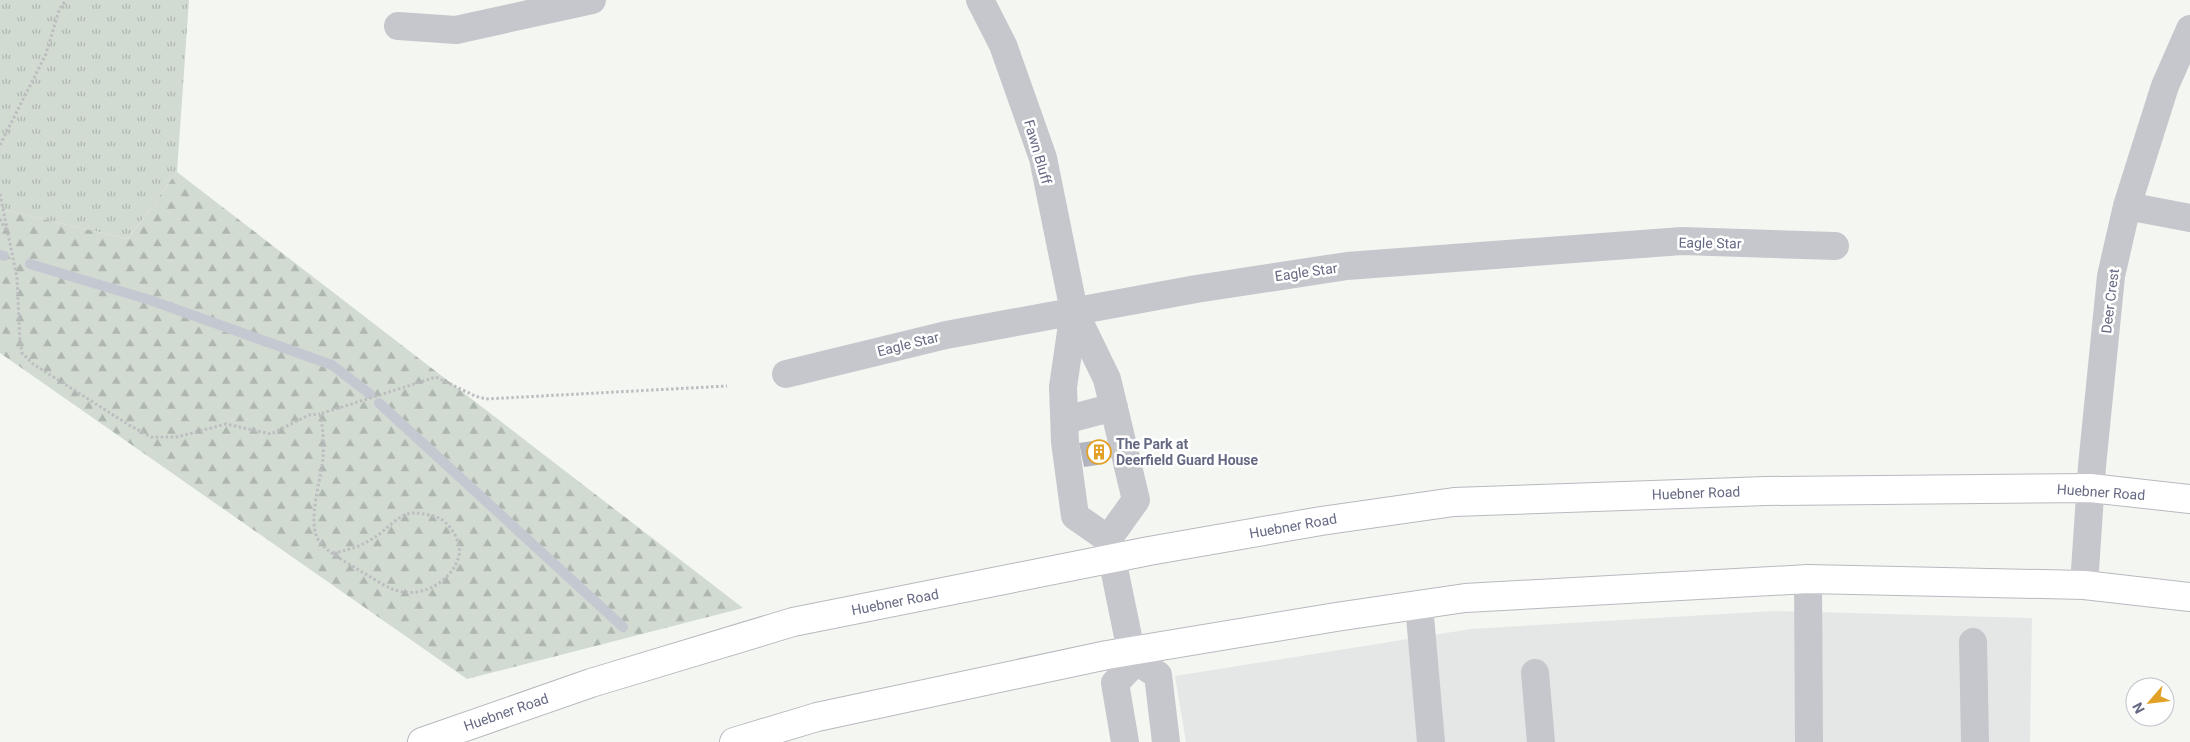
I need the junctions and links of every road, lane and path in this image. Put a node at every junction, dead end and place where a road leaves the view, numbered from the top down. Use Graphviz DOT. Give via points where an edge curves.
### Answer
graph roads {
  1 [pos="66,0"];
  2 [pos="592,0"];
  3 [pos="980,0"];
  4 [pos="398,26"];
  5 [pos="2190,29"];
  6 [pos="0,145"];
  7 [pos="0,194"];
  8 [pos="2127,206"];
  9 [pos="2190,218"];
  10 [pos="0,219"];
  11 [pos="9,235"];
  12 [pos="1835,246"];
  13 [pos="1074,311"];
  14 [pos="786,374"];
  15 [pos="727,386"];
  16 [pos="1114,408"];
  17 [pos="320,414"];
  18 [pos="1065,420"];
  19 [pos="2090,488"];
  20 [pos="2190,499"];
  21 [pos="1136,500"];
  22 [pos="1109,549"];
  23 [pos="333,553"];
  24 [pos="1808,580"];
  25 [pos="2084,585"];
  26 [pos="2190,597"];
  27 [pos="1419,605"];
  28 [pos="1973,642"];
  29 [pos="1134,656"];
  30 [pos="1535,673"];
  31 [pos="748,740"];
  32 [pos="422,742"];
  33 [pos="1125,742"];
  34 [pos="1166,742"];
  35 [pos="1432,742"];
  36 [pos="1541,742"];
  37 [pos="1810,742"];
  38 [pos="1975,742"];
  1 -- 6 [label="path" via="59,10 46,54"];
  2 -- 4 [label="street" via="456,30"];
  3 -- 13 [label="street, Fawn Bluff" via="1003,45 1043,158"];
  5 -- 8 [label="street, Deer Crest" via="2165,86"];
  7 -- 11 [label="path"];
  8 -- 9 [label="street"];
  8 -- 19 [label="street, Deer Crest" via="2112,276"];
  10 -- 11 [label="path"];
  11 -- 17 [label="path" via="17,278 22,353 33,364 129,425 151,436 177,437 226,424 271,434 309,415"];
  12 -- 13 [label="street, Eagle Star" via="1682,241 1347,266 1196,288"];
  13 -- 14 [label="street, Eagle Star" via="946,335"];
  13 -- 16 [label="street, Fawn Bluff" via="1107,379"];
  13 -- 18 [label="street, Fawn Bluff" via="1063,387"];
  15 -- 17 [label="path" via="486,399 436,377"];
  16 -- 18 [label="street"];
  16 -- 21 [label="street, Fawn Bluff"];
  16 -- 21 [label="street" via="1104,437 1110,469"];
  17 -- 23 [label="path" via="323,456 315,514 316,533 320,542"];
  18 -- 22 [label="street, Fawn Bluff" via="1075,516"];
  19 -- 20 [label="main road, Huebner Road"];
  19 -- 22 [label="main road, Huebner Road" via="1766,491 1454,502"];
  19 -- 25 [label="street, Deer Crest"];
  21 -- 22 [label="street"];
  22 -- 29 [label="street"];
  22 -- 32 [label="main road, Huebner Road" via="793,622 591,682"];
  23 -- 23 [label="path" via="383,585 404,592 424,590 439,584 459,556 458,543 450,528 439,518 410,513 351,550"];
  24 -- 25 [label="main road"];
  24 -- 27 [label="main road" via="1465,598"];
  24 -- 37 [label="street"];
  25 -- 26 [label="main road"];
  27 -- 29 [label="main road"];
  27 -- 35 [label="street"];
  28 -- 38 [label="street"];
  29 -- 31 [label="main road" via="817,717"];
  29 -- 33 [label="street" via="1114,683"];
  29 -- 34 [label="street" via="1158,676"];
  30 -- 36 [label="street"];
}
